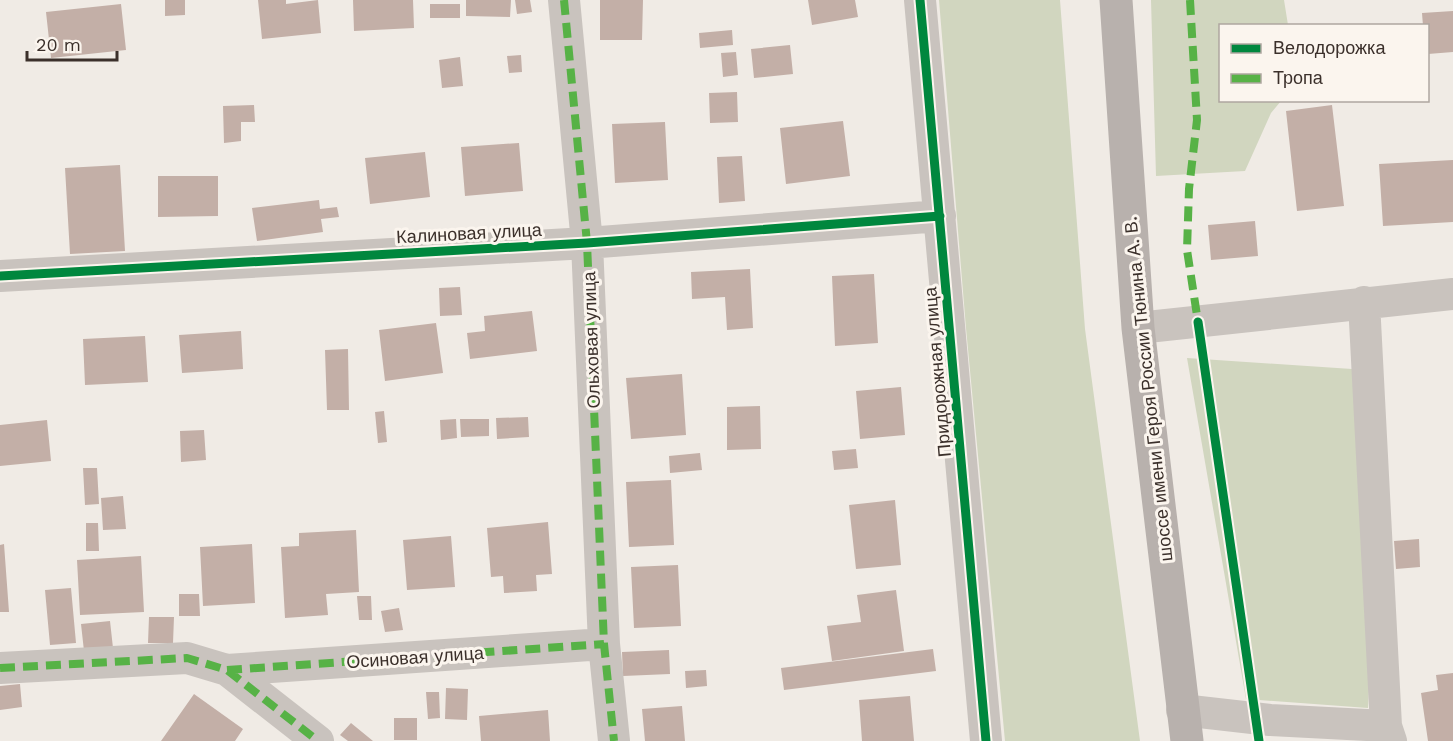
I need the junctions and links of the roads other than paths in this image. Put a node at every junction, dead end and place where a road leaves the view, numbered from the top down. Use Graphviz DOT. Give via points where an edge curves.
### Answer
graph roads {
  1 [pos="564,0"];
  2 [pos="920,0"];
  3 [pos="1116,0"];
  4 [pos="940,216"];
  5 [pos="587,243"];
  6 [pos="0,276"];
  7 [pos="1453,294"];
  8 [pos="1364,302"];
  9 [pos="1138,328"];
  10 [pos="604,644"];
  11 [pos="0,668"];
  12 [pos="227,670"];
  13 [pos="1184,725"];
  14 [pos="1389,733"];
  15 [pos="318,741"];
  16 [pos="614,741"];
  17 [pos="986,741"];
  1 -- 5 [label="street, Ольховая улица"];
  2 -- 4 [label="street, Придорожная улица"];
  3 -- 9 [label="main road, шоссе имени Героя России Тюнина А. В."];
  4 -- 5 [label="street, Калиновая улица"];
  4 -- 17 [label="street, Придорожная улица"];
  5 -- 6 [label="street, Калиновая улица"];
  5 -- 10 [label="street, Ольховая улица"];
  7 -- 8 [label="street"];
  8 -- 9 [label="street"];
  8 -- 14 [label="street"];
  9 -- 13 [label="main road, шоссе имени Героя России Тюнина А. В."];
  10 -- 12 [label="street, Осиновая улица"];
  10 -- 16 [label="street, Ольховая улица"];
  11 -- 12 [label="street" via="187,658"];
  12 -- 15 [label="street"];
  13 -- 14 [label="street" via="1270,720"];
}
